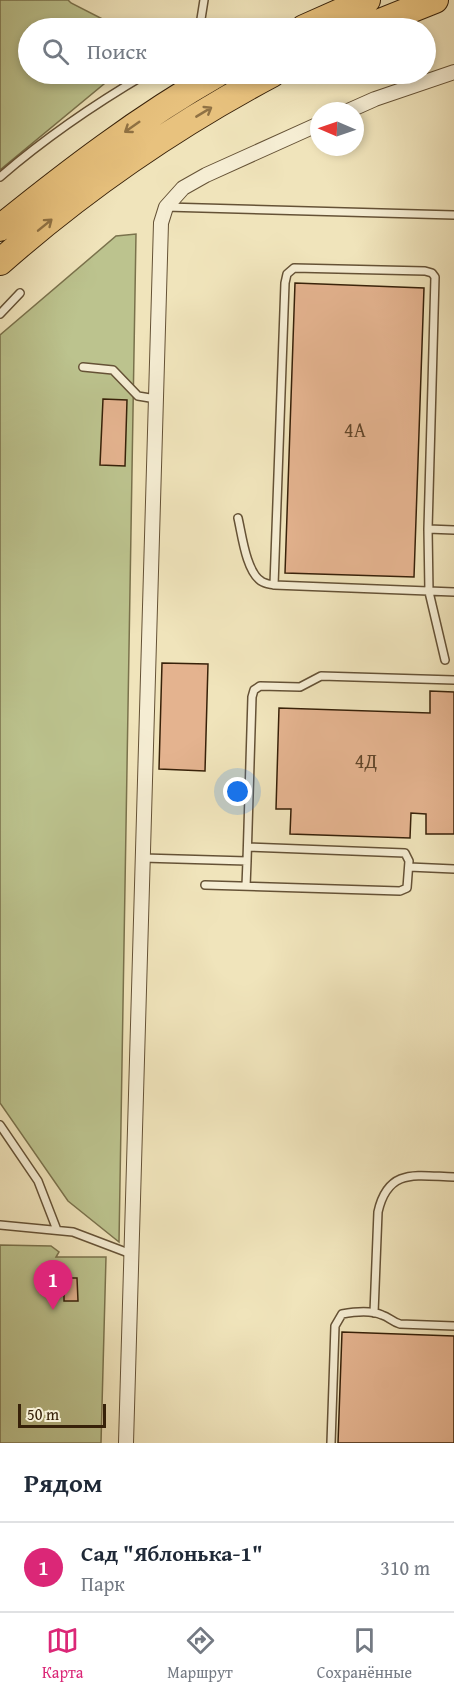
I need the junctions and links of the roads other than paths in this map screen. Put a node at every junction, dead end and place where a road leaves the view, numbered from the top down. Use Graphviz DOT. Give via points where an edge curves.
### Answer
graph roads {
  1 [pos="204,0"];
  2 [pos="367,0"];
  3 [pos="435,0"];
  4 [pos="201,18"];
  5 [pos="326,18"];
  6 [pos="390,18"];
  7 [pos="454,72"];
  8 [pos="436,78"];
  9 [pos="129,84"];
  10 [pos="200,84"];
  11 [pos="253,84"];
  12 [pos="419,84"];
  13 [pos="364,104"];
  14 [pos="310,128"];
  15 [pos="0,177"];
  16 [pos="166,207"];
  17 [pos="454,215"];
  18 [pos="0,228"];
  19 [pos="0,262"];
  20 [pos="20,293"];
  21 [pos="0,315"];
  22 [pos="83,367"];
  23 [pos="156,399"];
  24 [pos="238,518"];
  25 [pos="428,529"];
  26 [pos="454,530"];
  27 [pos="274,585"];
  28 [pos="429,592"];
  29 [pos="454,592"];
  30 [pos="445,660"];
  31 [pos="454,680"];
  32 [pos="248,847"];
  33 [pos="142,858"];
  34 [pos="247,861"];
  35 [pos="409,867"];
  36 [pos="454,869"];
  37 [pos="206,885"];
  38 [pos="246,886"];
  39 [pos="0,1125"];
  40 [pos="454,1177"];
  41 [pos="0,1225"];
  42 [pos="57,1230"];
  43 [pos="131,1254"];
  44 [pos="375,1313"];
  45 [pos="454,1326"];
  46 [pos="126,1443"];
  47 [pos="331,1443"];
  1 -- 4 [label="lane"];
  2 -- 5 [label="highway"];
  3 -- 6 [label="highway"];
  7 -- 8 [label="street"];
  9 -- 15 [label="lane"];
  10 -- 18 [label="highway, one-way" via="110,143"];
  19 -- 11 [label="highway, one-way" via="82,195 151,146"];
  12 -- 13 [label="street"];
  14 -- 16 [label="street" via="206,175 183,188"];
  16 -- 17 [label="lane"];
  16 -- 23 [label="street" via="160,223"];
  20 -- 21 [label="lane"];
  22 -- 23 [label="lane" via="113,370 138,396"];
  23 -- 33 [label="street"];
  24 -- 27 [label="lane" via="254,576"];
  25 -- 26 [label="lane"];
  25 -- 27 [label="lane" via="435,277 424,271 294,268 287,274 285,284"];
  25 -- 28 [label="lane"];
  27 -- 28 [label="lane"];
  28 -- 29 [label="lane"];
  28 -- 30 [label="lane"];
  31 -- 32 [label="lane" via="321,676 300,687 260,686 255,690"];
  32 -- 34 [label="lane"];
  32 -- 35 [label="lane" via="401,852 408,855"];
  33 -- 34 [label="lane"];
  33 -- 43 [label="street"];
  34 -- 38 [label="lane"];
  35 -- 36 [label="lane"];
  35 -- 38 [label="lane" via="405,891"];
  37 -- 38 [label="lane"];
  39 -- 42 [label="lane" via="39,1181"];
  40 -- 44 [label="lane" via="403,1178 390,1184 382,1195"];
  41 -- 42 [label="lane"];
  42 -- 43 [label="lane" via="73,1232"];
  43 -- 46 [label="street"];
  44 -- 45 [label="lane" via="400,1324"];
  44 -- 47 [label="lane" via="342,1314 335,1326"];
}
